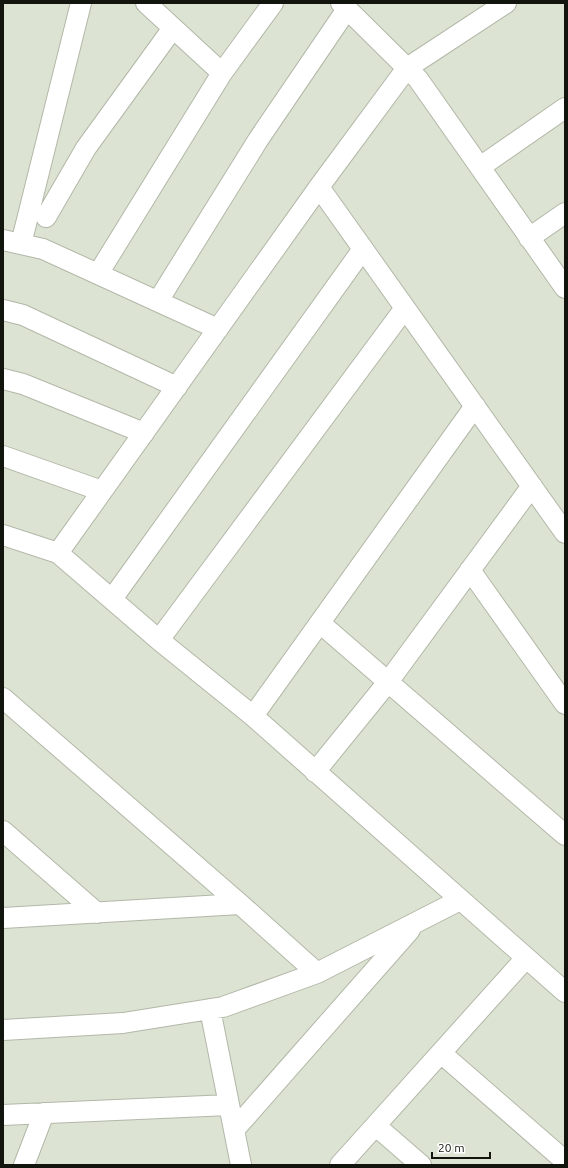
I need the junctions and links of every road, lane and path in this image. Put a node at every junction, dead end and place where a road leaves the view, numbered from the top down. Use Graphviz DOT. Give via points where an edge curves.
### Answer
graph roads {
  1 [pos="81,3"];
  2 [pos="146,3"];
  3 [pos="273,3"];
  4 [pos="506,3"];
  5 [pos="344,6"];
  6 [pos="173,28"];
  7 [pos="407,68"];
  8 [pos="222,73"];
  9 [pos="565,108"];
  10 [pos="480,167"];
  11 [pos="319,187"];
  12 [pos="565,213"];
  13 [pos="46,217"];
  14 [pos="530,238"];
  15 [pos="12,242"];
  16 [pos="363,249"];
  17 [pos="98,274"];
  18 [pos="565,288"];
  19 [pos="158,301"];
  20 [pos="405,308"];
  21 [pos="3,310"];
  22 [pos="218,329"];
  23 [pos="3,379"];
  24 [pos="177,386"];
  25 [pos="475,406"];
  26 [pos="144,433"];
  27 [pos="3,456"];
  28 [pos="532,486"];
  29 [pos="102,491"];
  30 [pos="565,533"];
  31 [pos="3,535"];
  32 [pos="58,552"];
  33 [pos="470,570"];
  34 [pos="112,599"];
  35 [pos="320,623"];
  36 [pos="159,640"];
  37 [pos="388,682"];
  38 [pos="3,698"];
  39 [pos="565,704"];
  40 [pos="253,716"];
  41 [pos="316,772"];
  42 [pos="3,830"];
  43 [pos="565,835"];
  44 [pos="460,900"];
  45 [pos="240,904"];
  46 [pos="97,913"];
  47 [pos="3,918"];
  48 [pos="417,922"];
  49 [pos="526,958"];
  50 [pos="317,973"];
  51 [pos="565,992"];
  52 [pos="210,1009"];
  53 [pos="3,1030"];
  54 [pos="441,1053"];
  55 [pos="229,1105"];
  56 [pos="44,1113"];
  57 [pos="3,1115"];
  58 [pos="376,1126"];
  59 [pos="234,1130"];
  60 [pos="565,1161"];
  61 [pos="24,1165"];
  62 [pos="241,1165"];
  63 [pos="340,1165"];
  64 [pos="421,1165"];
  1 -- 15 [label="street"];
  2 -- 6 [label="street"];
  3 -- 8 [label="street"];
  4 -- 7 [label="street"];
  5 -- 7 [label="street"];
  5 -- 19 [label="street"];
  6 -- 8 [label="street"];
  6 -- 13 [label="street" via="86,148"];
  7 -- 10 [label="street" via="418,79"];
  7 -- 11 [label="street"];
  8 -- 17 [label="street"];
  9 -- 10 [label="street"];
  10 -- 14 [label="street"];
  11 -- 16 [label="street"];
  11 -- 22 [label="street"];
  12 -- 14 [label="street"];
  14 -- 18 [label="street"];
  15 -- 17 [label="street" via="44,249"];
  16 -- 20 [label="street"];
  16 -- 34 [label="street"];
  17 -- 19 [label="street"];
  19 -- 22 [label="street"];
  20 -- 25 [label="street"];
  20 -- 36 [label="street"];
  21 -- 24 [label="street" via="23,315"];
  22 -- 24 [label="street"];
  23 -- 26 [label="street" via="23,384"];
  24 -- 26 [label="street"];
  25 -- 28 [label="street"];
  25 -- 35 [label="street"];
  26 -- 29 [label="street"];
  27 -- 29 [label="street"];
  28 -- 30 [label="street"];
  28 -- 33 [label="street"];
  29 -- 32 [label="street"];
  31 -- 32 [label="street"];
  32 -- 34 [label="street"];
  33 -- 37 [label="street"];
  33 -- 39 [label="street"];
  34 -- 36 [label="street"];
  35 -- 37 [label="street"];
  35 -- 40 [label="street"];
  36 -- 40 [label="street"];
  37 -- 41 [label="street"];
  37 -- 43 [label="street"];
  38 -- 45 [label="street"];
  40 -- 41 [label="street"];
  41 -- 44 [label="street"];
  42 -- 46 [label="street"];
  44 -- 48 [label="street"];
  44 -- 49 [label="street"];
  45 -- 46 [label="street"];
  45 -- 50 [label="street"];
  46 -- 47 [label="street"];
  48 -- 50 [label="street"];
  48 -- 59 [label="street"];
  49 -- 51 [label="street"];
  49 -- 54 [label="street"];
  50 -- 52 [label="street" via="223,1007"];
  52 -- 53 [label="street" via="123,1022"];
  52 -- 55 [label="street"];
  54 -- 58 [label="street"];
  54 -- 60 [label="street"];
  55 -- 56 [label="street"];
  55 -- 59 [label="street"];
  56 -- 57 [label="street"];
  56 -- 61 [label="street"];
  58 -- 63 [label="street"];
  58 -- 64 [label="street"];
  59 -- 62 [label="street"];
}
